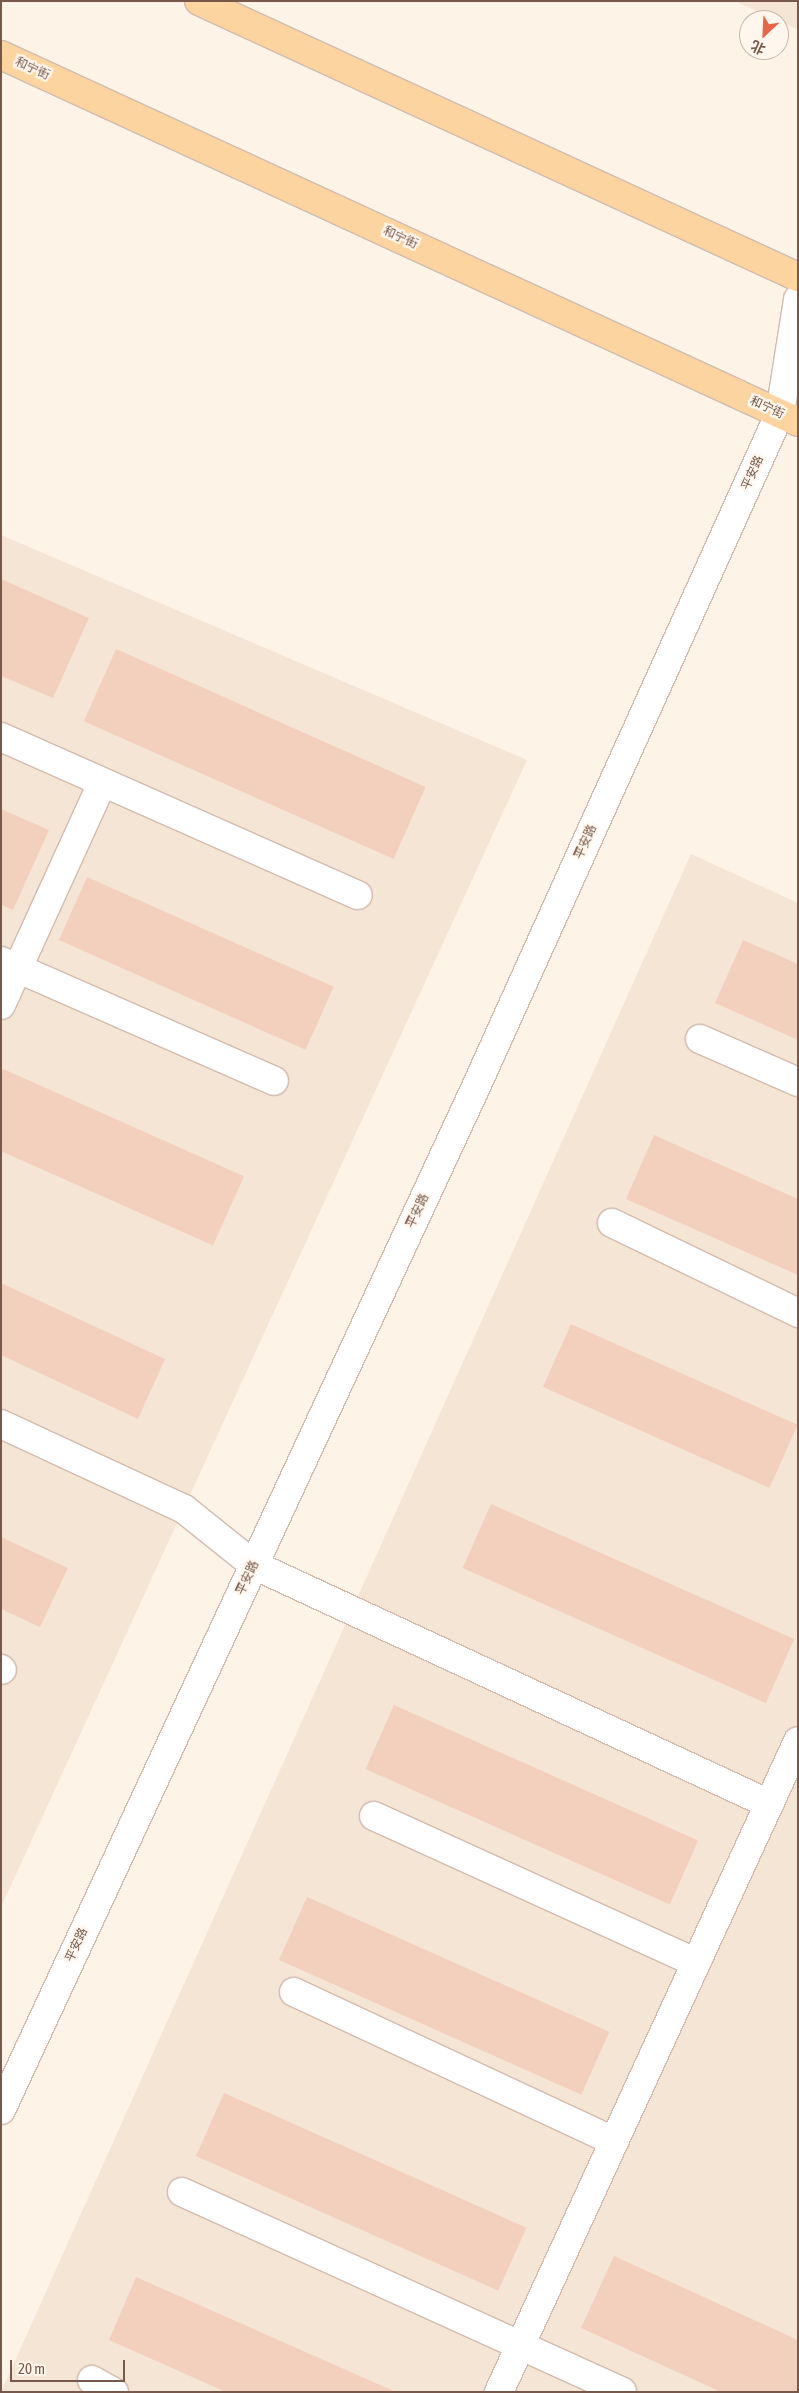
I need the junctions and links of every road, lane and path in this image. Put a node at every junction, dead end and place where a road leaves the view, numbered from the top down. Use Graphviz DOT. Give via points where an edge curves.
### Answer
graph roads {
  1 [pos="199,1"];
  2 [pos="1,55"];
  3 [pos="798,277"];
  4 [pos="798,299"];
  5 [pos="789,417"];
  6 [pos="1,737"];
  7 [pos="102,783"];
  8 [pos="358,894"];
  9 [pos="10,964"];
  10 [pos="1,1005"];
  11 [pos="700,1039"];
  12 [pos="274,1081"];
  13 [pos="798,1082"];
  14 [pos="612,1224"];
  15 [pos="798,1313"];
  16 [pos="1,1424"];
  17 [pos="254,1565"];
  18 [pos="798,1742"];
  19 [pos="769,1804"];
  20 [pos="374,1816"];
  21 [pos="696,1963"];
  22 [pos="294,1992"];
  23 [pos="1,2110"];
  24 [pos="614,2141"];
  25 [pos="182,2192"];
  26 [pos="519,2347"];
  27 [pos="498,2392"];
  28 [pos="622,2392"];
  1 -- 3 [label="main road"];
  2 -- 5 [label="main road, 和宁街"];
  4 -- 5 [label="street, 平安路"];
  5 -- 17 [label="street, 平安路"];
  6 -- 7 [label="street"];
  7 -- 8 [label="street"];
  7 -- 9 [label="street"];
  9 -- 10 [label="street"];
  9 -- 12 [label="street"];
  11 -- 13 [label="street"];
  14 -- 15 [label="street"];
  16 -- 17 [label="street" via="184,1509"];
  17 -- 19 [label="street"];
  17 -- 23 [label="street, 平安路"];
  18 -- 19 [label="street"];
  19 -- 21 [label="street"];
  20 -- 21 [label="street"];
  21 -- 24 [label="street"];
  22 -- 24 [label="street"];
  24 -- 26 [label="street"];
  25 -- 26 [label="street"];
  26 -- 27 [label="street"];
  26 -- 28 [label="street"];
}
